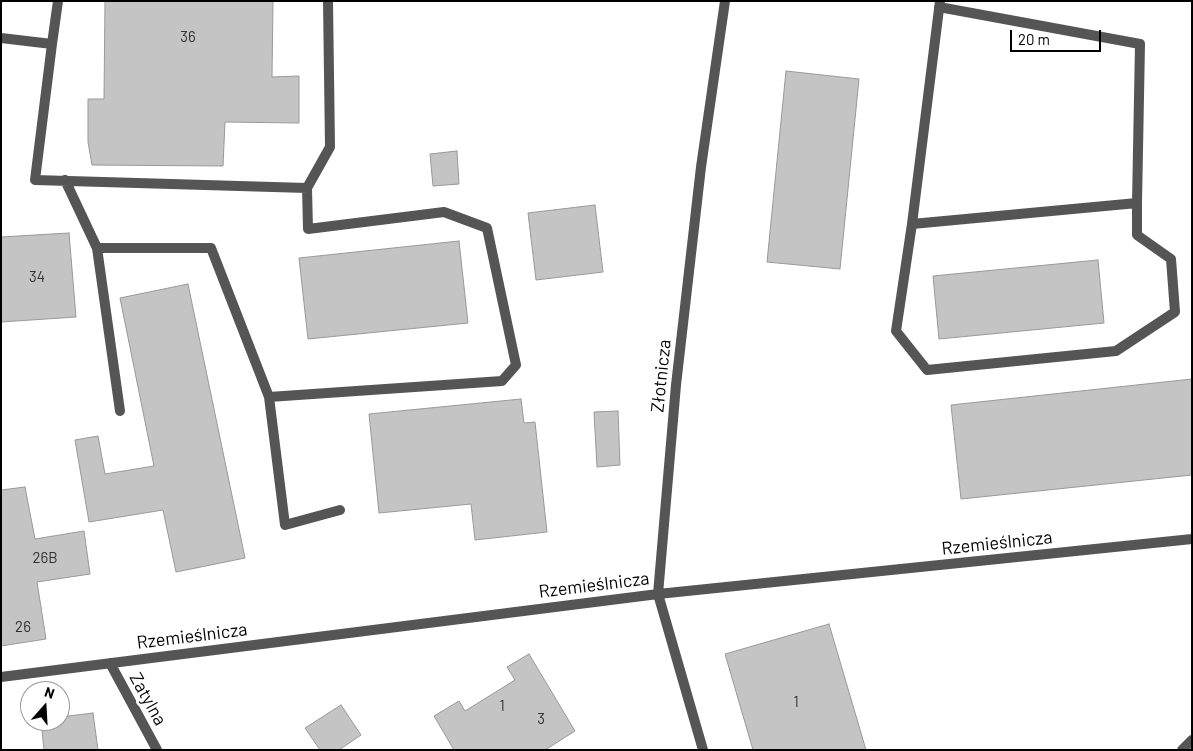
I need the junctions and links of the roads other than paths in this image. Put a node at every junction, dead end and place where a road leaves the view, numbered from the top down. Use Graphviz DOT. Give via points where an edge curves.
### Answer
graph roads {
  1 [pos="58,1"];
  2 [pos="328,1"];
  3 [pos="725,1"];
  4 [pos="939,4"];
  5 [pos="1,38"];
  6 [pos="52,44"];
  7 [pos="65,180"];
  8 [pos="306,188"];
  9 [pos="1137,203"];
  10 [pos="912,224"];
  11 [pos="97,248"];
  12 [pos="269,397"];
  13 [pos="120,411"];
  14 [pos="340,510"];
  15 [pos="1192,539"];
  16 [pos="658,594"];
  17 [pos="110,663"];
  18 [pos="1,677"];
  19 [pos="1192,740"];
  20 [pos="157,750"];
  21 [pos="703,750"];
  22 [pos="1182,750"];
  1 -- 6 [label="street"];
  2 -- 8 [label="street" via="330,147"];
  3 -- 16 [label="street, Złotnicza" via="701,167 677,375"];
  4 -- 9 [label="street" via="1140,44"];
  4 -- 10 [label="street"];
  5 -- 6 [label="street"];
  6 -- 7 [label="street" via="35,180"];
  7 -- 8 [label="street"];
  7 -- 11 [label="street"];
  8 -- 12 [label="street" via="308,229 444,212 487,228 516,365 502,381"];
  9 -- 10 [label="street"];
  9 -- 10 [label="street" via="1137,236 1170,259 1175,312 1116,350 927,370 896,331"];
  11 -- 12 [label="street" via="211,248"];
  11 -- 13 [label="street"];
  12 -- 14 [label="street" via="285,525"];
  15 -- 16 [label="street, Rzemieślnicza"];
  16 -- 17 [label="street, Rzemieślnicza"];
  16 -- 21 [label="street, Złotnicza"];
  17 -- 18 [label="street, Rzemieślnicza"];
  17 -- 20 [label="street, Zatylna"];
  19 -- 22 [label="street"];
}
